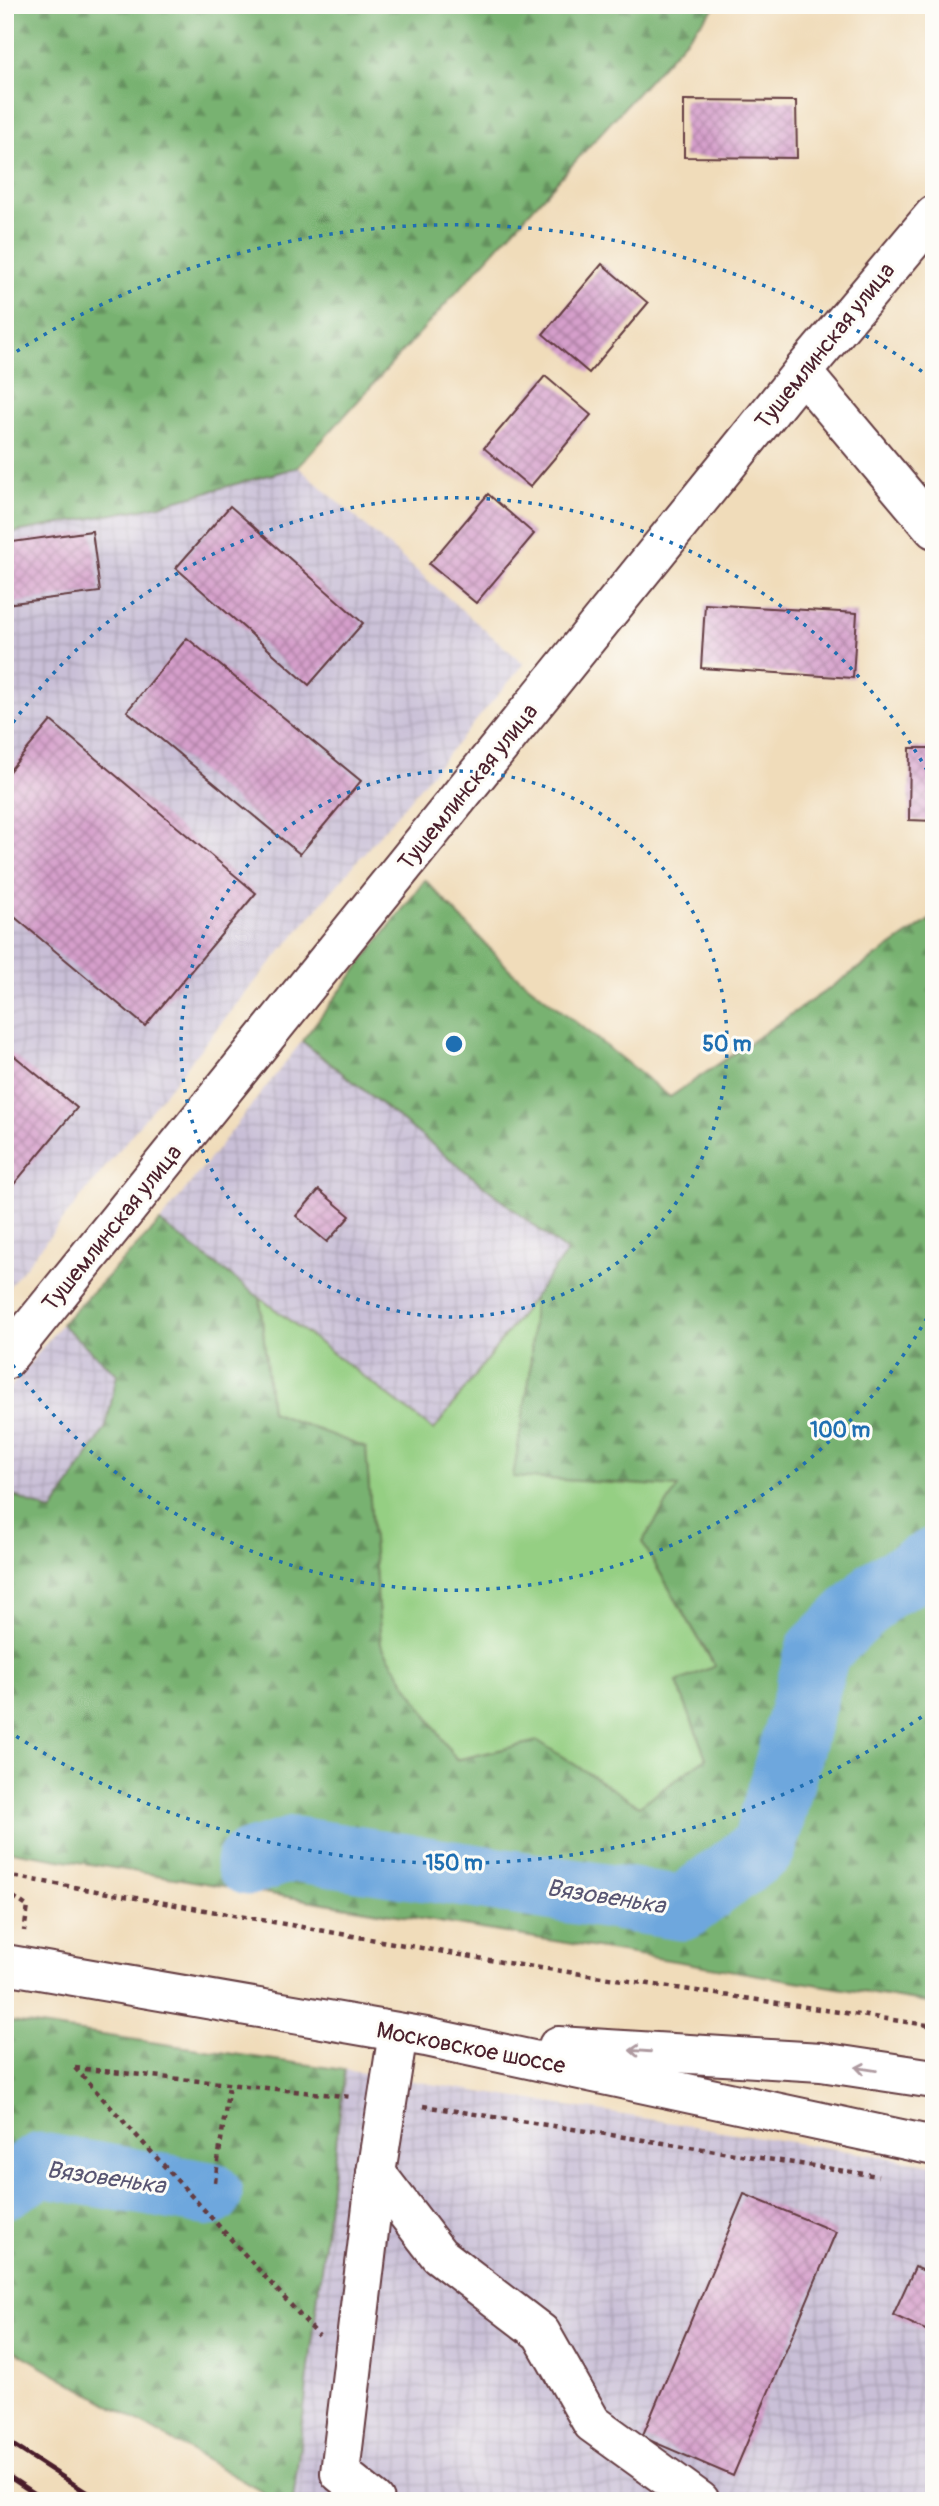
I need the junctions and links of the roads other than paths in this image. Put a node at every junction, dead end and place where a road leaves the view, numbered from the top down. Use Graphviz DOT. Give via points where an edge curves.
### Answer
graph roads {
  1 [pos="934,215"];
  2 [pos="802,372"];
  3 [pos="934,529"];
  4 [pos="5,1360"];
  5 [pos="5,1964"];
  6 [pos="412,2035"];
  7 [pos="934,2079"];
  8 [pos="934,2146"];
  9 [pos="376,2173"];
  10 [pos="374,2501"];
  11 [pos="700,2501"];
  1 -- 2 [label="street, Тушемлинская улица"];
  2 -- 3 [label="street"];
  2 -- 4 [label="street, Тушемлинская улица"];
  5 -- 6 [label="street, Московское шоссе"];
  7 -- 6 [label="street, one-way" via="821,2062"];
  6 -- 8 [label="street, Московское шоссе"];
  6 -- 9 [label="street" via="386,2101"];
  9 -- 10 [label="street" via="340,2473"];
  9 -- 11 [label="street" via="439,2255 541,2333 592,2423"];
}
